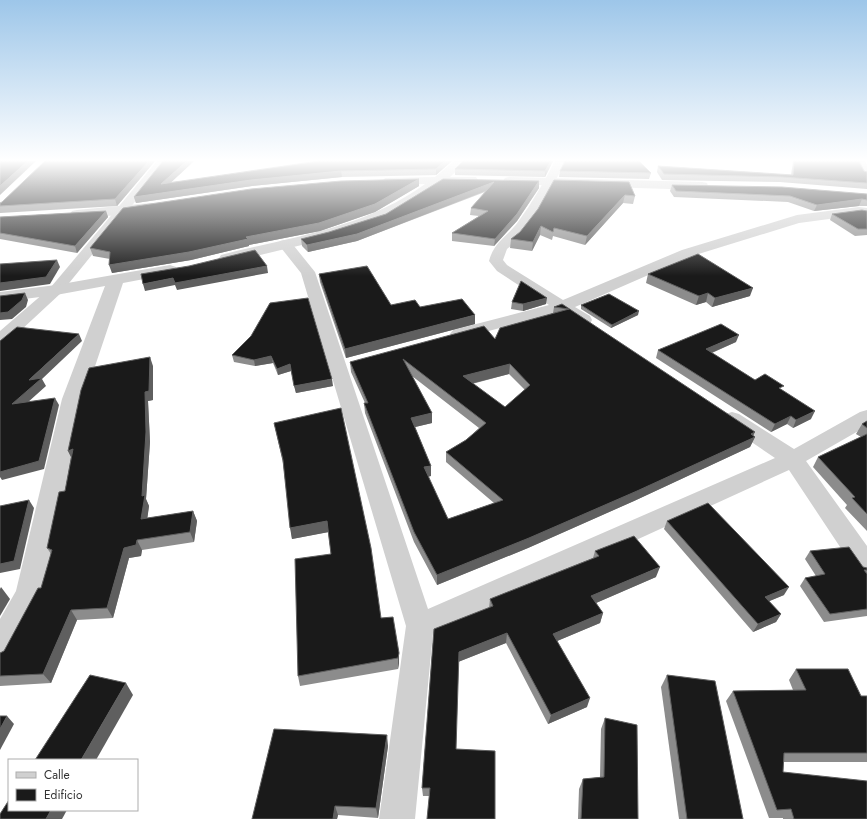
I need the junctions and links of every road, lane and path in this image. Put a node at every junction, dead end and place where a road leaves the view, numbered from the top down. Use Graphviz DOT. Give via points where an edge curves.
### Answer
graph roads {
  1 [pos="130,199"];
  2 [pos="410,199"];
  3 [pos="539,199"];
  4 [pos="159,205"];
  5 [pos="120,211"];
  6 [pos="867,212"];
  7 [pos="68,214"];
  8 [pos="285,244"];
  9 [pos="213,261"];
  10 [pos="183,268"];
  11 [pos="116,280"];
  12 [pos="56,290"];
  13 [pos="0,297"];
  14 [pos="563,306"];
  15 [pos="596,328"];
  16 [pos="443,339"];
  17 [pos="0,340"];
  18 [pos="721,411"];
  19 [pos="867,417"];
  20 [pos="793,459"];
  21 [pos="867,566"];
  22 [pos="420,626"];
  23 [pos="0,649"];
  24 [pos="396,819"];
  1 -- 5 [label="street"];
  2 -- 8 [label="street" via="381,216 324,235"];
  3 -- 14 [label="street" via="516,235 503,244 496,261 502,268"];
  4 -- 5 [label="street"];
  5 -- 7 [label="street"];
  5 -- 12 [label="street"];
  6 -- 14 [label="street" via="797,219 687,253"];
  8 -- 9 [label="street"];
  8 -- 22 [label="street" via="308,272 345,366"];
  10 -- 11 [label="street"];
  11 -- 12 [label="street"];
  11 -- 23 [label="street" via="73,399 30,594"];
  12 -- 13 [label="street"];
  12 -- 17 [label="street"];
  14 -- 15 [label="street"];
  14 -- 16 [label="street"];
  18 -- 20 [label="street"];
  19 -- 20 [label="street"];
  20 -- 21 [label="street"];
  20 -- 22 [label="street"];
  22 -- 24 [label="street"];
}
